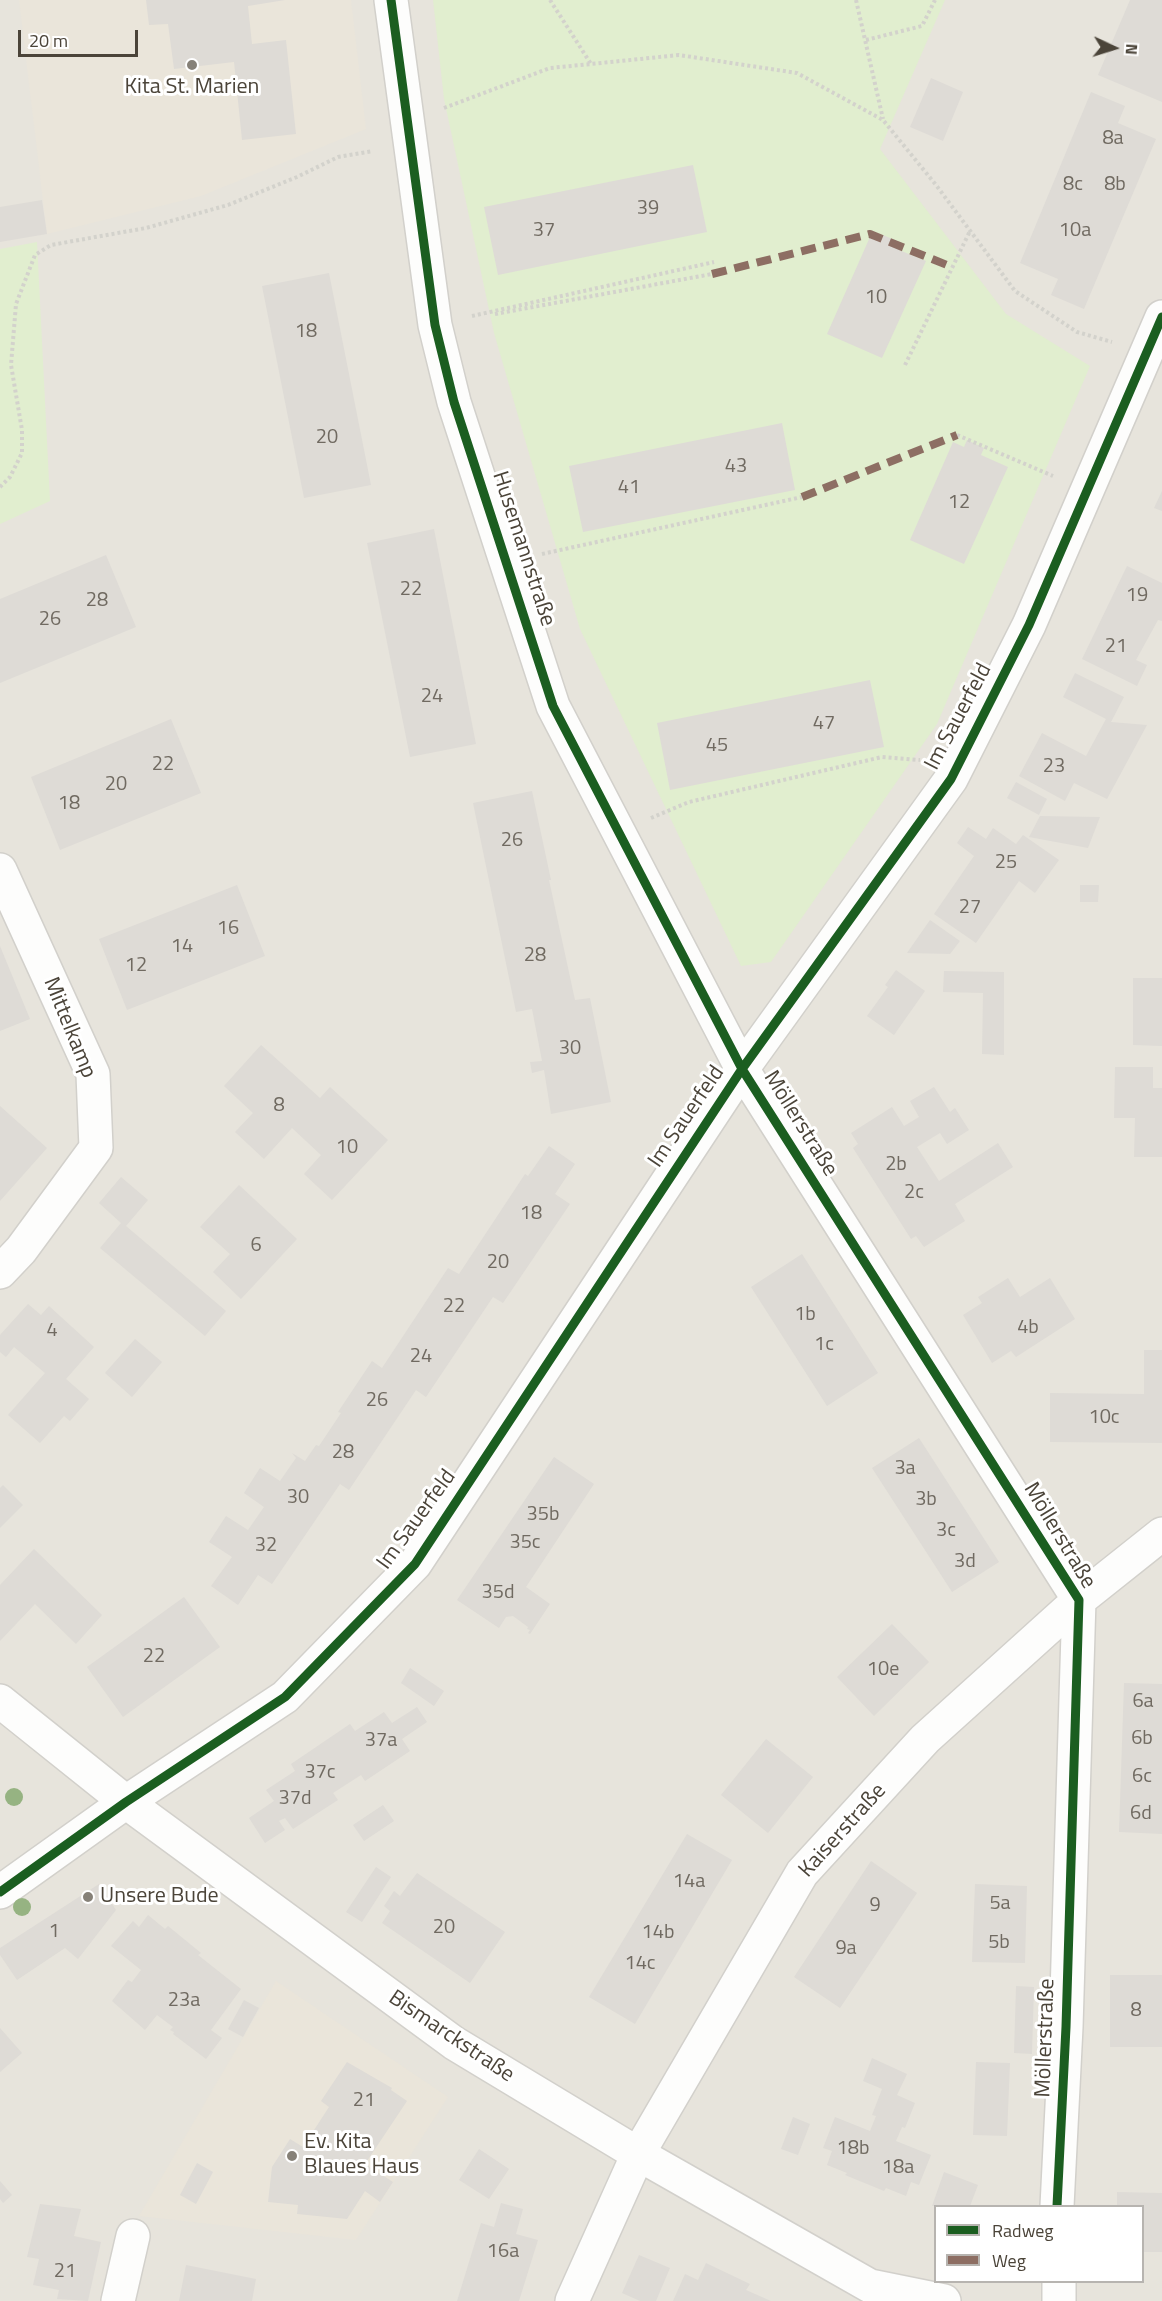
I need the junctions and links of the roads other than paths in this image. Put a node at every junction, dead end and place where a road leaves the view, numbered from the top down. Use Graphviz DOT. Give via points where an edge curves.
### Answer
graph roads {
  1 [pos="391,0"];
  2 [pos="1162,317"];
  3 [pos="0,870"];
  4 [pos="742,1069"];
  5 [pos="0,1272"];
  6 [pos="1162,1534"];
  7 [pos="1079,1600"];
  8 [pos="0,1701"];
  9 [pos="126,1802"];
  10 [pos="0,1892"];
  11 [pos="638,2154"];
  12 [pos="1058,2205"];
  13 [pos="133,2236"];
  14 [pos="1059,2283"];
  15 [pos="118,2301"];
  16 [pos="572,2301"];
  17 [pos="944,2301"];
  18 [pos="1059,2301"];
  1 -- 4 [label="street, Husemannstraße" via="435,325 454,402 553,706"];
  2 -- 4 [label="street, Im Sauerfeld" via="1029,626 951,779"];
  3 -- 5 [label="street, Mittelkamp" via="93,1074 96,1148 21,1250"];
  4 -- 7 [label="street, Möllerstraße"];
  4 -- 9 [label="street, Im Sauerfeld" via="415,1564 285,1697"];
  6 -- 7 [label="street, Kaiserstraße"];
  7 -- 11 [label="street, Kaiserstraße" via="925,1739 802,1873"];
  7 -- 12 [label="street, Möllerstraße"];
  8 -- 9 [label="street, Bismarckstraße"];
  9 -- 10 [label="street, Im Sauerfeld"];
  9 -- 11 [label="street, Bismarckstraße" via="454,2043"];
  11 -- 16 [label="street, Kaiserstraße"];
  11 -- 17 [label="street, Bismarckstraße" via="870,2286"];
  13 -- 15 [label="street"];
  14 -- 18 [label="street"];
}
